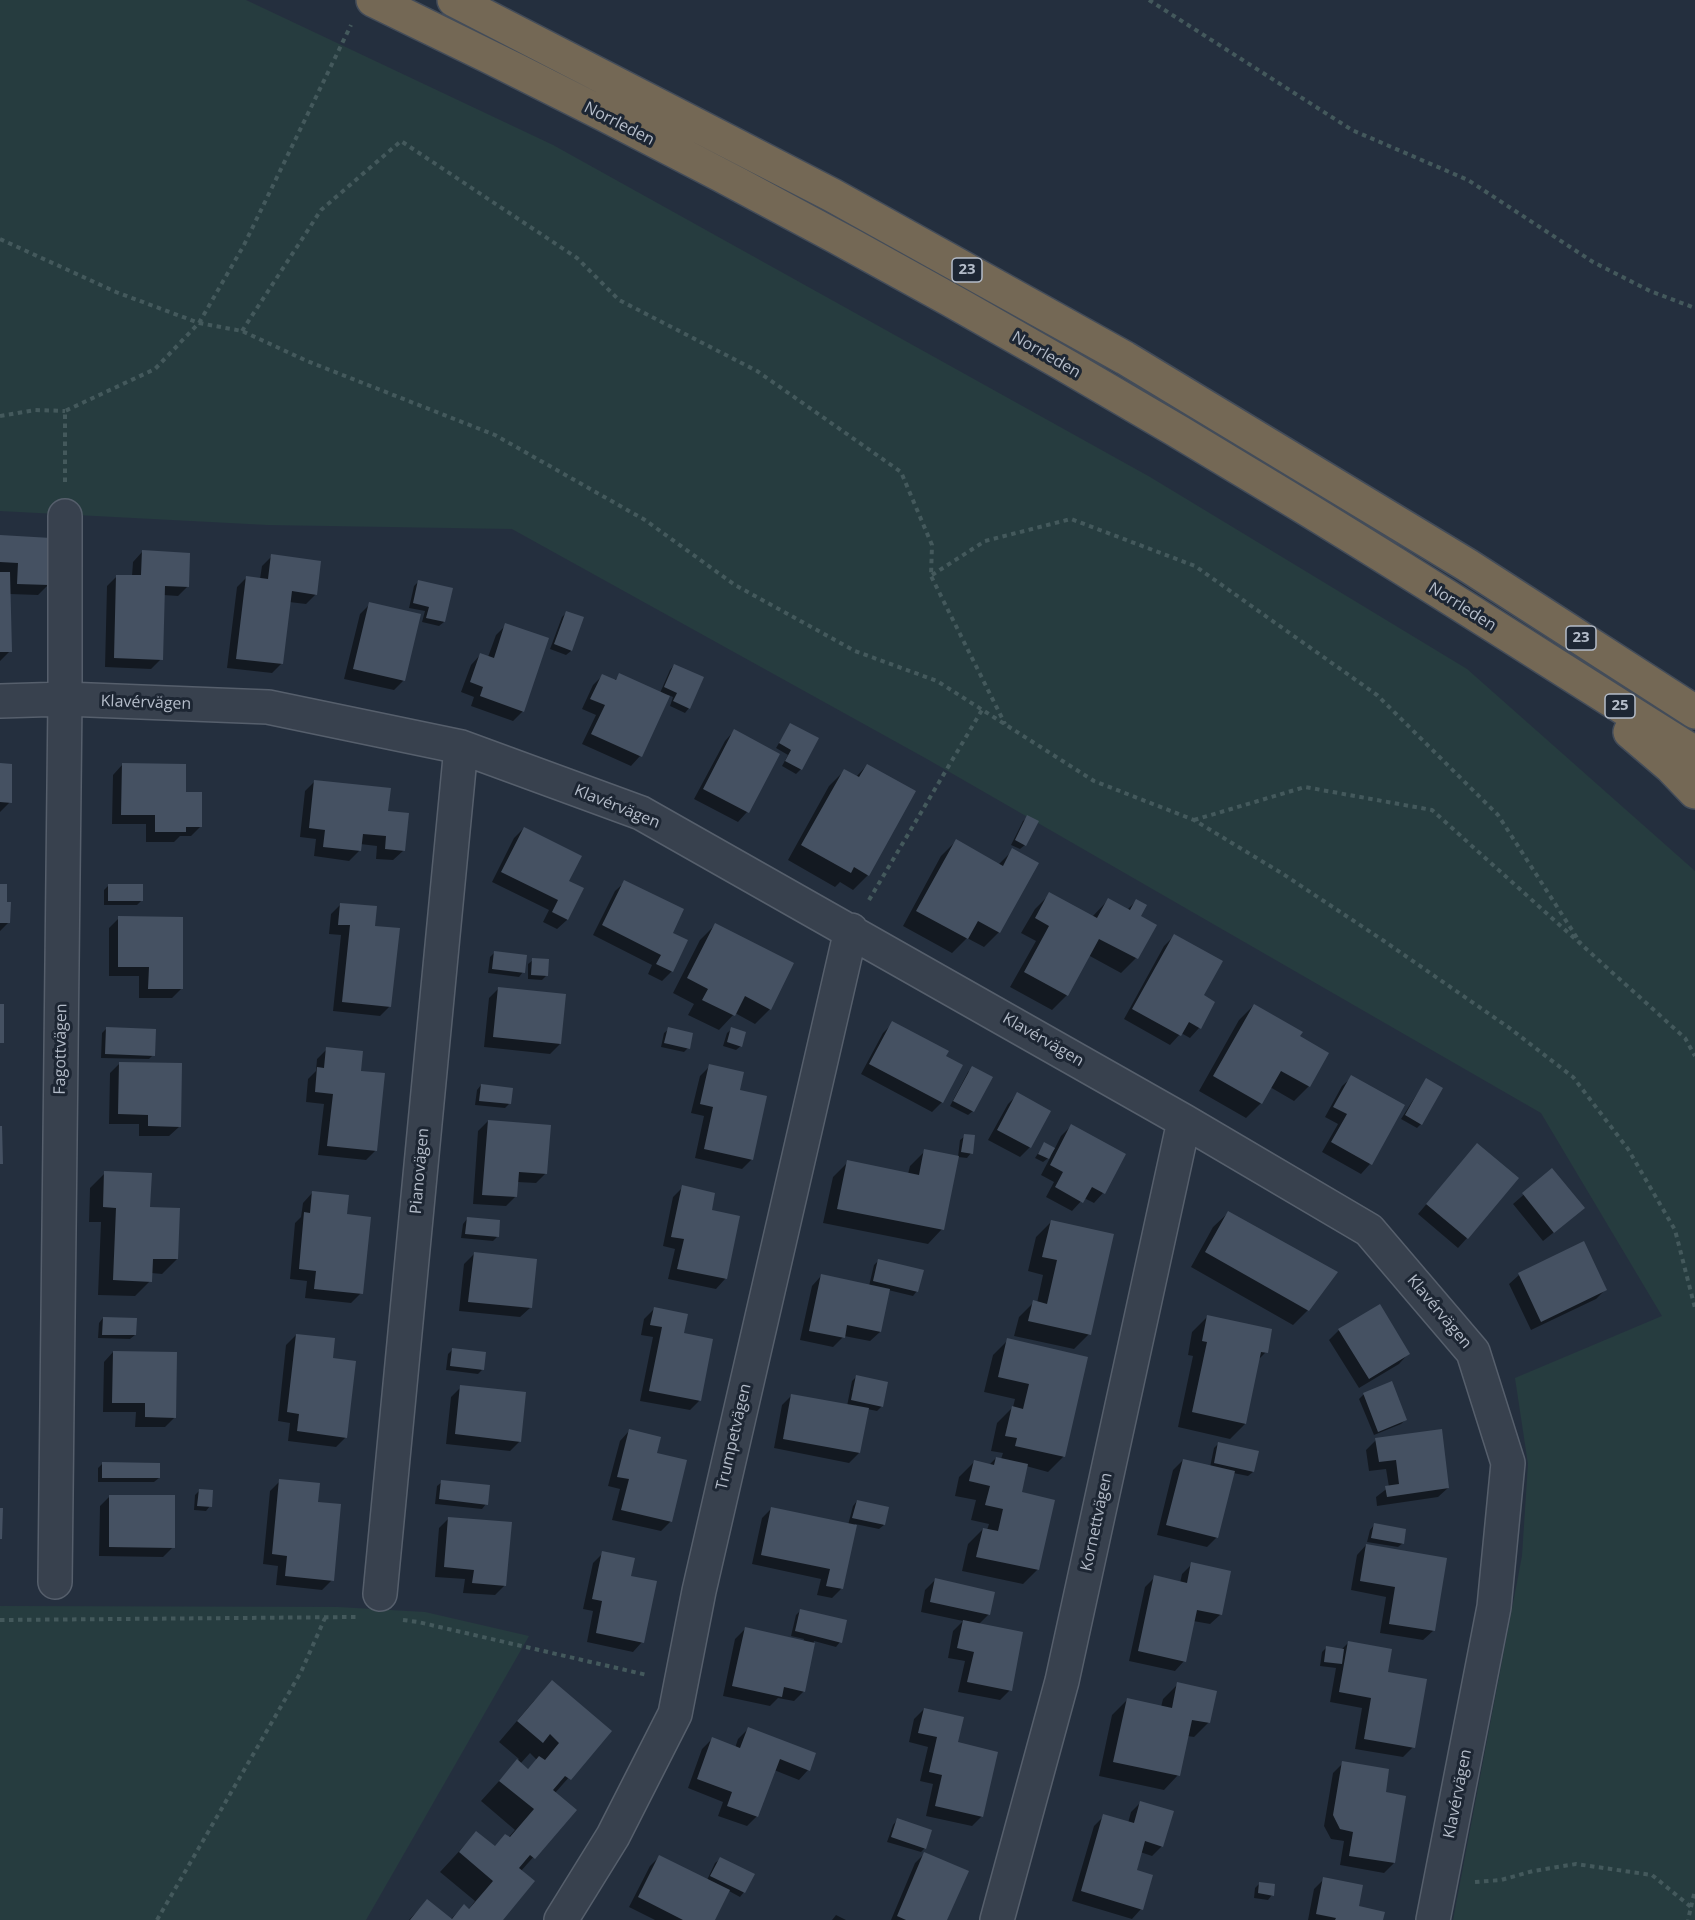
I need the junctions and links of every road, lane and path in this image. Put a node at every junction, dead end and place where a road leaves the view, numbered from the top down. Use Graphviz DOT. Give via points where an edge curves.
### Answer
graph roads {
  1 [pos="454,0"];
  2 [pos="1149,0"];
  3 [pos="363,10"];
  4 [pos="0,239"];
  5 [pos="1695,308"];
  6 [pos="200,323"];
  7 [pos="242,331"];
  8 [pos="65,411"];
  9 [pos="0,416"];
  10 [pos="65,516"];
  11 [pos="931,576"];
  12 [pos="1544,659"];
  13 [pos="65,699"];
  14 [pos="0,701"];
  15 [pos="982,710"];
  16 [pos="1695,712"];
  17 [pos="1005,724"];
  18 [pos="461,747"];
  19 [pos="1695,753"];
  20 [pos="1695,792"];
  21 [pos="1194,820"];
  22 [pos="851,930"];
  23 [pos="1581,944"];
  24 [pos="1695,1056"];
  25 [pos="1184,1120"];
  26 [pos="1695,1308"];
  27 [pos="55,1582"];
  28 [pos="389,1607"];
  29 [pos="357,1617"];
  30 [pos="325,1618"];
  31 [pos="0,1620"];
  32 [pos="681,1683"];
  33 [pos="1441,1881"];
  34 [pos="1695,1890"];
  35 [pos="1691,1907"];
  36 [pos="157,1920"];
  37 [pos="561,1920"];
  38 [pos="997,1920"];
  39 [pos="1434,1920"];
  40 [pos="1688,1920"];
  1 -- 16 [label="highway, 23" via="832,195 1125,358 1467,565"];
  2 -- 5 [label="path" via="1352,130 1468,180 1593,262 1650,291"];
  3 -- 6 [label="path"];
  3 -- 12 [label="highway, Norrleden / 23" via="471,47 815,225 1106,389 1289,498"];
  4 -- 6 [label="path" via="116,292"];
  6 -- 7 [label="path"];
  6 -- 8 [label="path" via="155,369"];
  7 -- 11 [label="path" via="321,210 401,141 576,258 619,300 757,371 901,472 932,545"];
  7 -- 15 [label="path" via="307,362 495,435 645,520 735,585 855,651 937,681"];
  8 -- 9 [label="path" via="35,410"];
  8 -- 10 [label="path"];
  10 -- 13 [label="street, Fagottvägen"];
  11 -- 17 [label="path"];
  11 -- 23 [label="path" via="985,541 1071,519 1195,566 1377,695 1498,815"];
  12 -- 19 [label="highway, Norrleden / 25"];
  12 -- 20 [label="highway, 23" via="1671,766"];
  13 -- 14 [label="street, Klavérvägen"];
  13 -- 18 [label="street, Klavérvägen" via="268,707"];
  13 -- 27 [label="street, Fagottvägen"];
  15 -- 17 [label="path"];
  15 -- 22 [label="path"];
  17 -- 21 [label="path" via="1094,781"];
  18 -- 22 [label="street, Klavérvägen" via="641,813"];
  18 -- 28 [label="street, Pianovägen"];
  21 -- 23 [label="path" via="1305,787 1432,810"];
  21 -- 26 [label="path" via="1384,941 1573,1077 1628,1149 1676,1230"];
  22 -- 25 [label="street, Klavérvägen"];
  22 -- 32 [label="street, Trumpetvägen"];
  23 -- 24 [label="path" via="1685,1038"];
  25 -- 33 [label="street, Klavérvägen" via="1369,1230 1473,1352 1508,1463 1494,1607"];
  25 -- 38 [label="street, Kornettvägen" via="1062,1681"];
  28 -- 32 [label="path" via="418,1622"];
  29 -- 30 [label="path"];
  30 -- 31 [label="path"];
  30 -- 36 [label="path" via="301,1672"];
  32 -- 37 [label="street, Trumpetvägen" via="675,1714 613,1836"];
  33 -- 35 [label="path" via="1501,1880 1576,1864 1652,1875"];
  33 -- 39 [label="street, Klavérvägen"];
  34 -- 35 [label="path"];
  35 -- 40 [label="path"];
}
